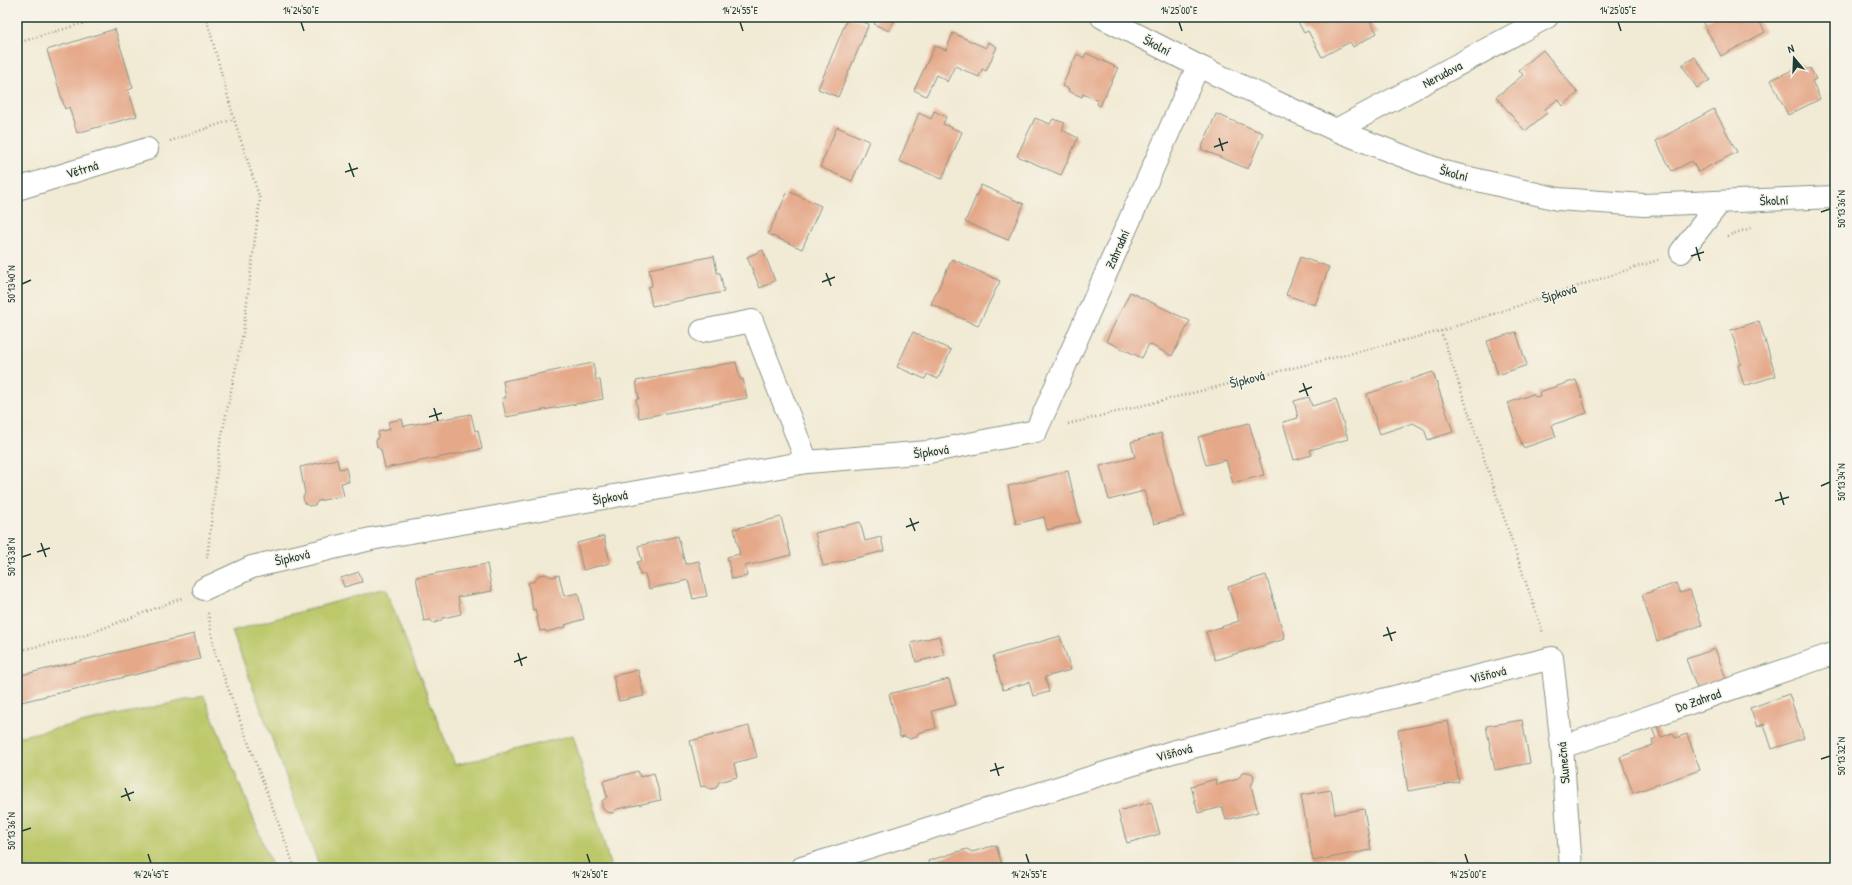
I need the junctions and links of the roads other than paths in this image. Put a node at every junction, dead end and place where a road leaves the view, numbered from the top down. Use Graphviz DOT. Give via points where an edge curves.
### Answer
graph roads {
  1 [pos="1102,17"];
  2 [pos="1547,17"];
  3 [pos="1198,66"];
  4 [pos="1336,130"];
  5 [pos="147,149"];
  6 [pos="17,189"];
  7 [pos="1835,197"];
  8 [pos="1720,202"];
  9 [pos="1681,252"];
  10 [pos="702,330"];
  11 [pos="1036,431"];
  12 [pos="807,462"];
  13 [pos="204,589"];
  14 [pos="1835,654"];
  15 [pos="1552,658"];
  16 [pos="1562,747"];
  17 [pos="802,868"];
  18 [pos="1571,868"];
  1 -- 3 [label="street, Školní"];
  2 -- 4 [label="street, Nerudova"];
  3 -- 4 [label="street, Školní"];
  3 -- 11 [label="street, Zahradní"];
  4 -- 8 [label="street, Školní" via="1444,172 1558,198 1644,205"];
  5 -- 6 [label="street, Větrná"];
  7 -- 8 [label="street, Školní"];
  8 -- 9 [label="street"];
  10 -- 12 [label="street" via="752,321"];
  11 -- 12 [label="street, Šípková" via="928,452"];
  12 -- 13 [label="street, Šípková" via="371,539 252,566"];
  14 -- 16 [label="street, Do Zahrad"];
  15 -- 16 [label="street, Slunečná"];
  15 -- 17 [label="street, Višňová" via="1172,752"];
  16 -- 18 [label="street, Slunečná"];
}
